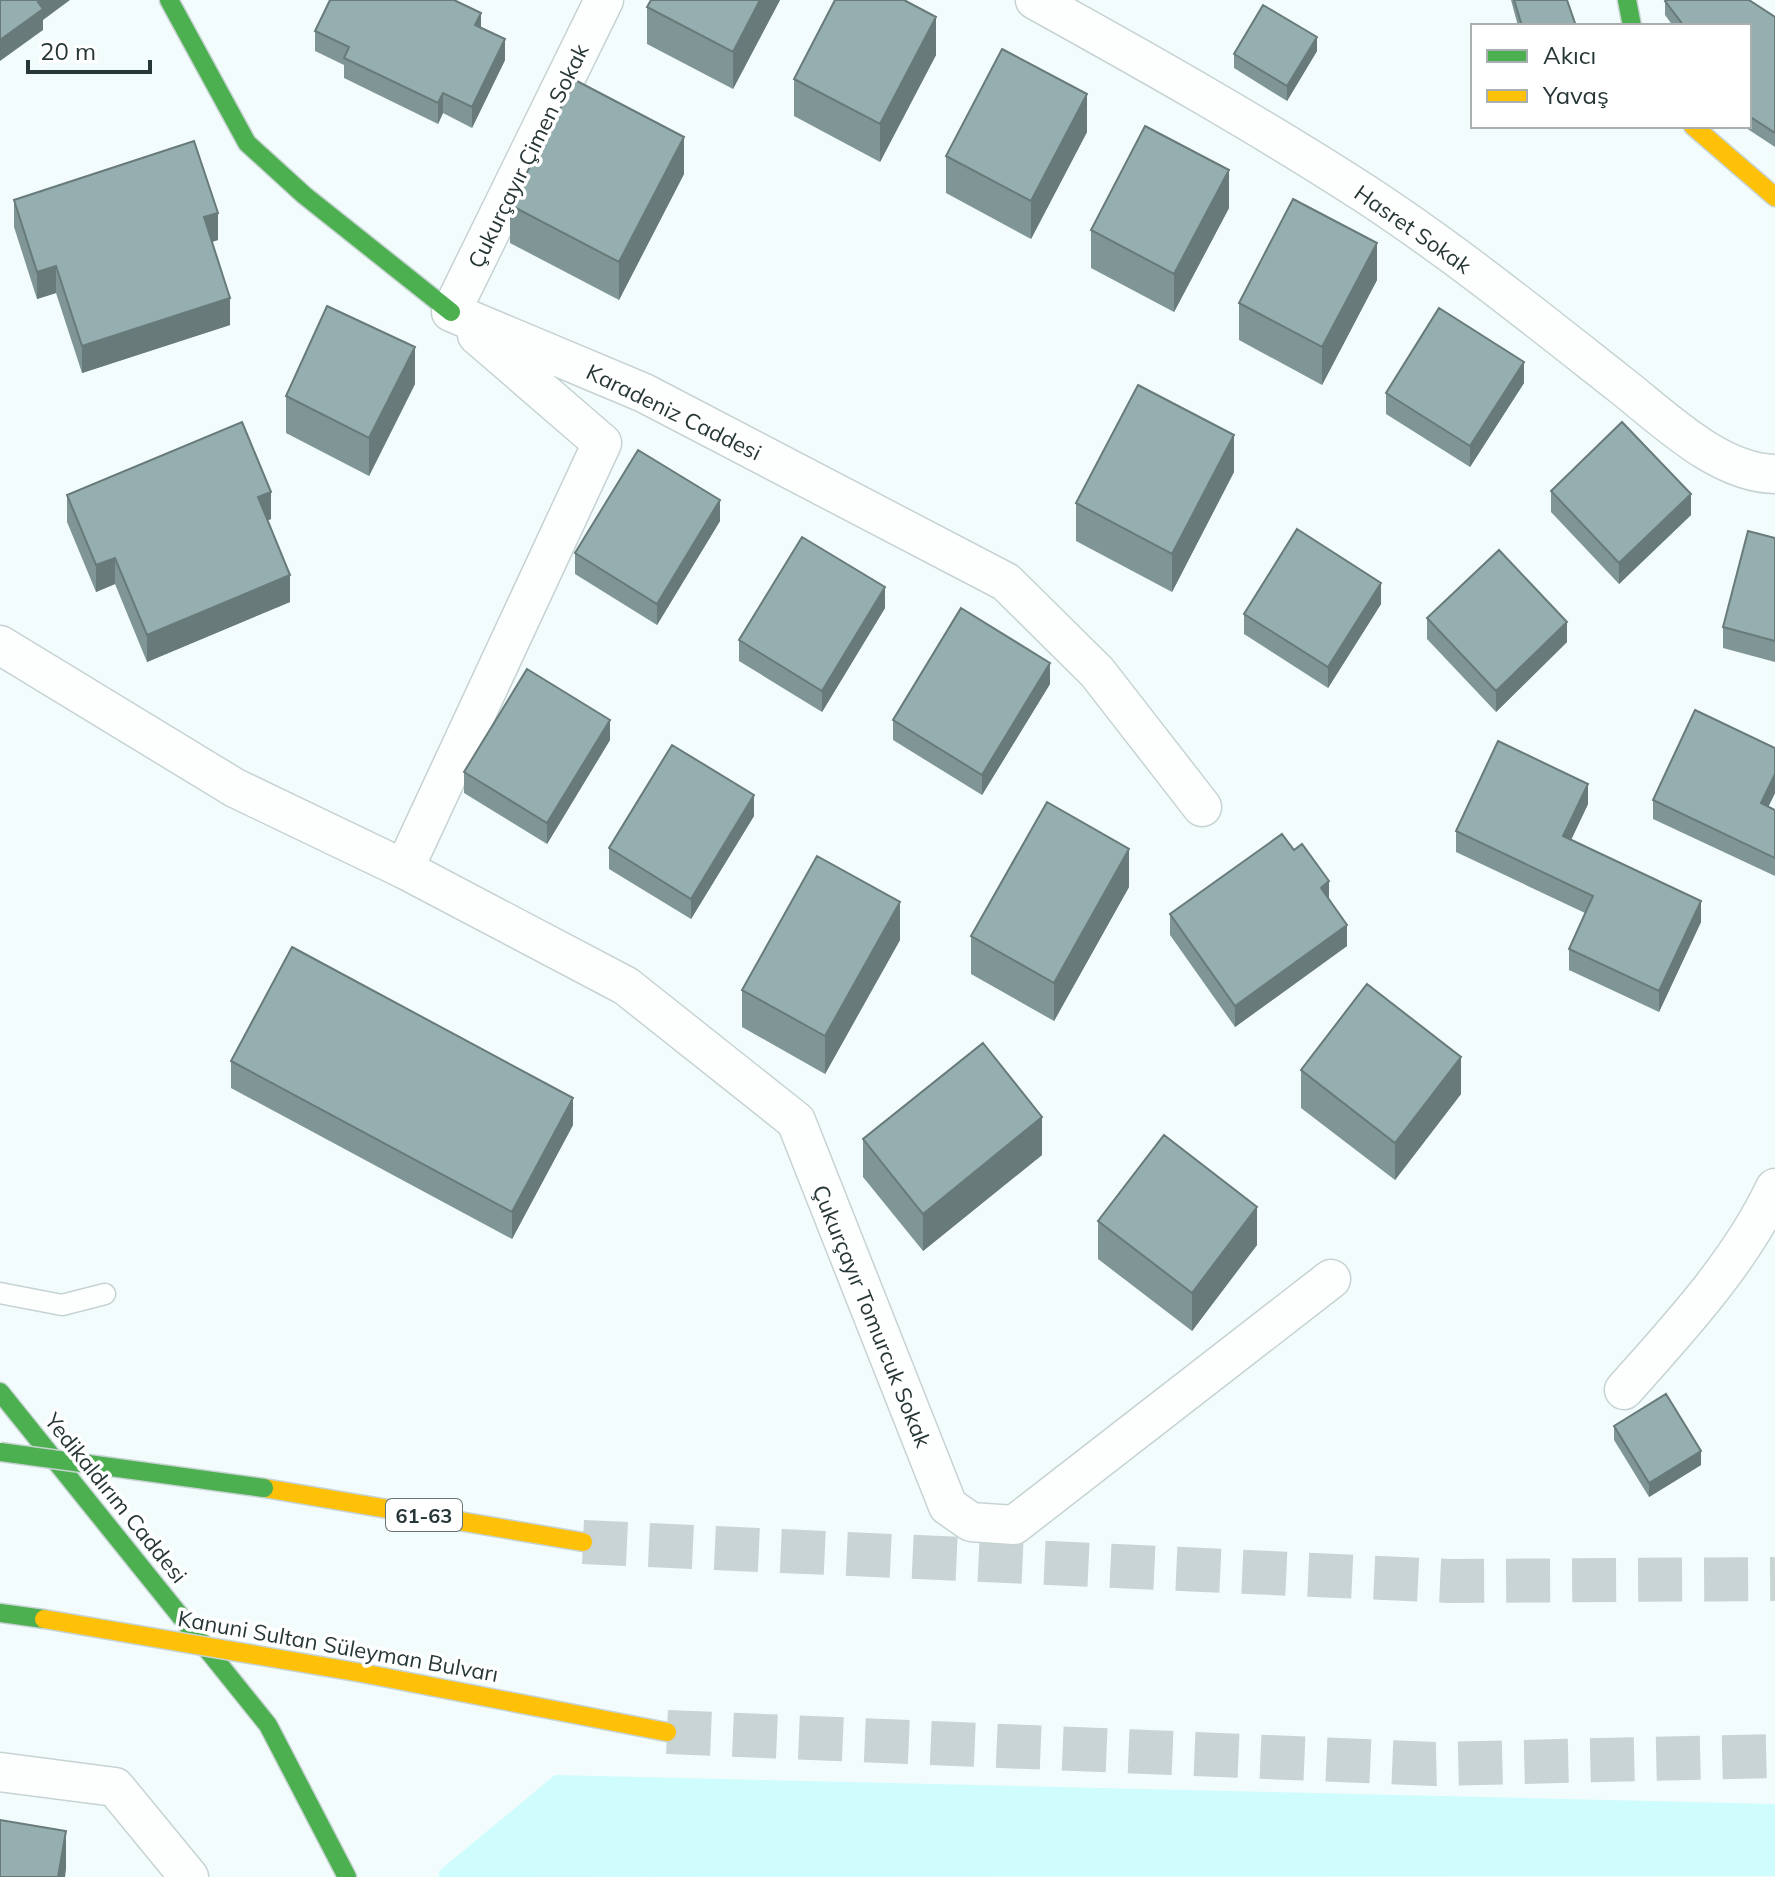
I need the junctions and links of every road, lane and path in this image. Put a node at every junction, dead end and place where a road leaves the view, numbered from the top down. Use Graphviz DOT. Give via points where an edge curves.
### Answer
graph roads {
  1 [pos="169,0"];
  2 [pos="604,0"];
  3 [pos="1035,0"];
  4 [pos="1627,0"];
  5 [pos="1632,24"];
  6 [pos="1695,128"];
  7 [pos="1775,197"];
  8 [pos="451,312"];
  9 [pos="1775,474"];
  10 [pos="0,645"];
  11 [pos="1202,807"];
  12 [pos="404,869"];
  13 [pos="1775,1188"];
  14 [pos="1331,1279"];
  15 [pos="0,1293"];
  16 [pos="105,1294"];
  17 [pos="1624,1390"];
  18 [pos="0,1392"];
  19 [pos="0,1452"];
  20 [pos="583,1542"];
  21 [pos="0,1613"];
  22 [pos="667,1732"];
  23 [pos="0,1772"];
  24 [pos="189,1877"];
  25 [pos="347,1877"];
  1 -- 8 [label="main road, Karadeniz Caddesi" via="247,143"];
  2 -- 8 [label="street, Çukurçayır Çimen Sokak"];
  3 -- 9 [label="street, Hasret Sokak" via="1195,89 1366,194 1522,306 1704,451"];
  4 -- 5 [label="main road"];
  6 -- 7 [label="main road"];
  8 -- 11 [label="street, Karadeniz Caddesi" via="644,393 1006,582 1097,672"];
  8 -- 12 [label="street" via="602,443"];
  10 -- 12 [label="street, Çukurçayır Tomurcuk Sokak" via="235,788"];
  12 -- 14 [label="street, Çukurçayır Tomurcuk Sokak" via="626,986 796,1121 948,1506 971,1522 1014,1525"];
  13 -- 17 [label="street" via="1763,1214 1694,1311"];
  15 -- 16 [label="lane" via="62,1305"];
  18 -- 25 [label="main road, Yedikaldırım Caddesi" via="268,1725"];
  19 -- 20 [label="main road, 61-63, bridge" via="264,1488"];
  21 -- 22 [label="main road, Kanuni Sultan Süleyman Bulvarı, bridge" via="362,1673"];
  23 -- 24 [label="street" via="115,1787"];
}
